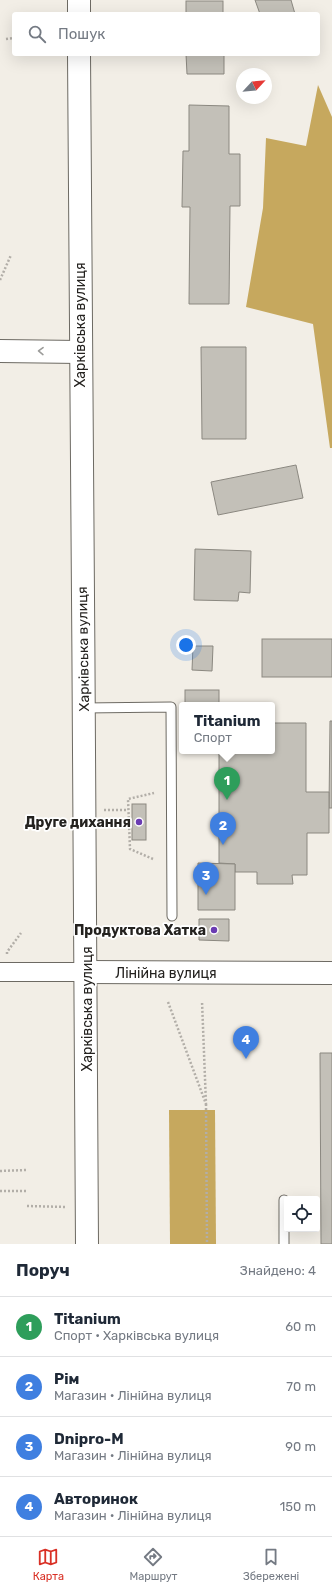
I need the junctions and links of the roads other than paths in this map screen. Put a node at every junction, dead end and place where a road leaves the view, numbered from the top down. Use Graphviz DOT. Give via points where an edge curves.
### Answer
graph roads {
  1 [pos="79,0"];
  2 [pos="79,12"];
  3 [pos="79,56"];
  4 [pos="0,351"];
  5 [pos="80,352"];
  6 [pos="84,708"];
  7 [pos="172,916"];
  8 [pos="5,972"];
  9 [pos="87,972"];
  10 [pos="332,973"];
  11 [pos="284,1232"];
  12 [pos="87,1244"];
  13 [pos="284,1244"];
  1 -- 2 [label="main road"];
  3 -- 5 [label="main road, Харківська вулиця"];
  5 -- 4 [label="main road, one-way"];
  5 -- 6 [label="main road, Харківська вулиця"];
  6 -- 7 [label="lane" via="171,707"];
  6 -- 9 [label="main road, Харківська вулиця"];
  8 -- 9 [label="street, Лінійна вулиця"];
  9 -- 10 [label="main road, Лінійна вулиця"];
  9 -- 12 [label="main road, Харківська вулиця"];
  11 -- 13 [label="lane"];
}
